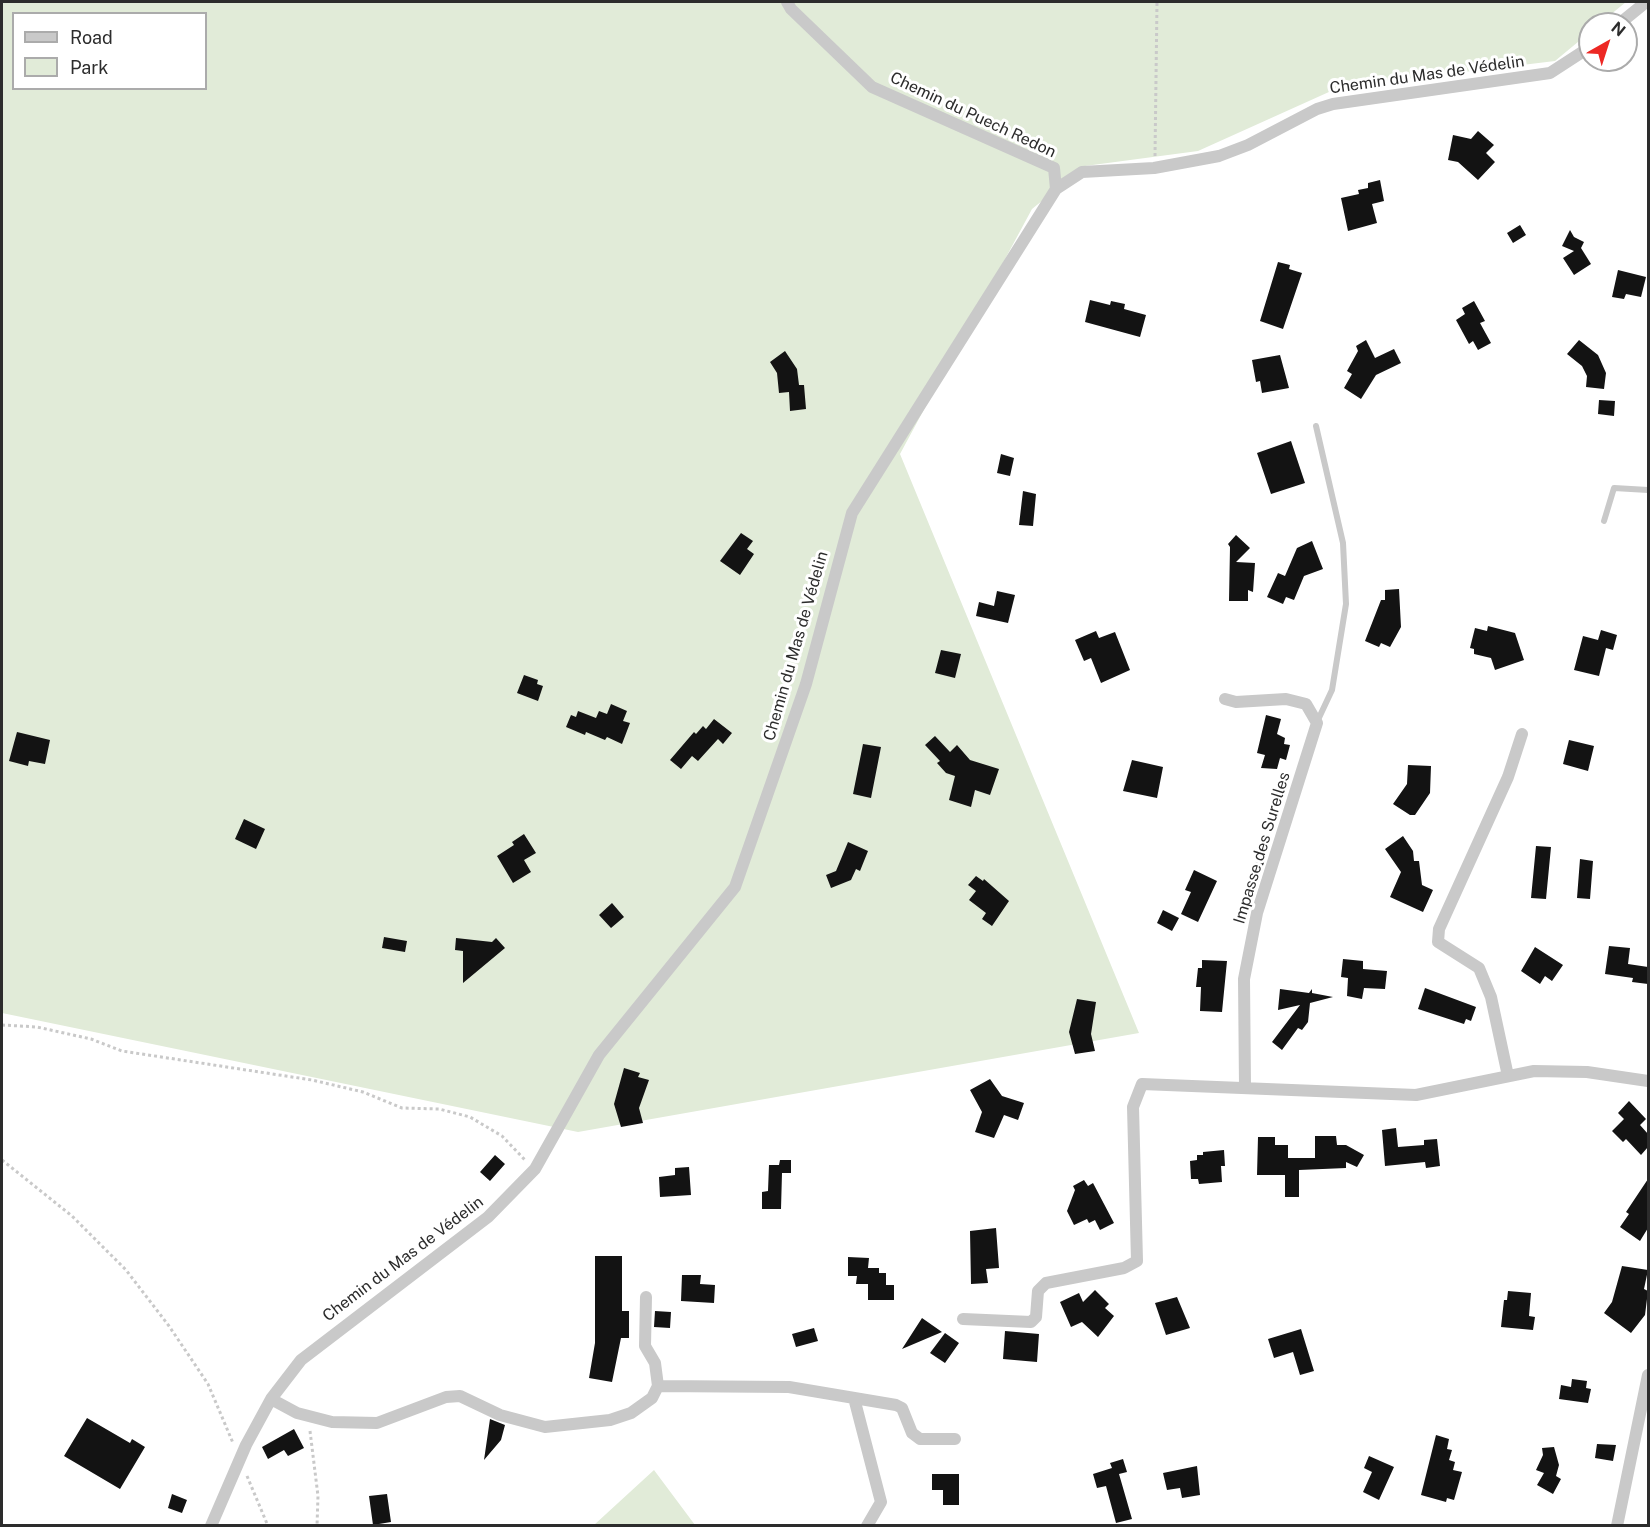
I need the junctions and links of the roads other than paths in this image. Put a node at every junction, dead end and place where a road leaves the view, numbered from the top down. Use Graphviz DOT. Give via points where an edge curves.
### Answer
graph roads {
  1 [pos="788,2"];
  2 [pos="1646,2"];
  3 [pos="1633,12"];
  4 [pos="1578,55"];
  5 [pos="1056,189"];
  6 [pos="1316,426"];
  7 [pos="1648,490"];
  8 [pos="1604,520"];
  9 [pos="1225,699"];
  10 [pos="1317,723"];
  11 [pos="1522,734"];
  12 [pos="1508,1076"];
  13 [pos="1648,1081"];
  14 [pos="1245,1087"];
  15 [pos="646,1297"];
  16 [pos="963,1319"];
  17 [pos="1648,1375"];
  18 [pos="658,1386"];
  19 [pos="855,1398"];
  20 [pos="271,1399"];
  21 [pos="955,1439"];
  22 [pos="211,1526"];
  23 [pos="867,1526"];
  24 [pos="1617,1526"];
  1 -- 5 [label="street, Chemin du Puech Redon" via="872,87 1053,168"];
  2 -- 3 [label="street"];
  4 -- 5 [label="street, Chemin du Mas de Védelin" via="1551,73 1333,104 1292,120 1234,151 1154,168 1082,172"];
  5 -- 20 [label="street, Chemin du Mas de Védelin" via="852,513 806,684 735,887 599,1055 535,1169 488,1217 301,1360"];
  6 -- 10 [label="lane" via="1343,543 1346,604 1332,690"];
  7 -- 8 [label="lane" via="1614,488"];
  9 -- 10 [label="street" via="1296,701 1306,704"];
  10 -- 14 [label="street, Impasse des Surelles" via="1257,913 1244,979"];
  11 -- 12 [label="street" via="1508,777 1439,929 1438,942 1479,968 1491,997"];
  12 -- 13 [label="street" via="1534,1071 1587,1072"];
  12 -- 14 [label="street" via="1416,1095 1276,1092"];
  14 -- 16 [label="street" via="1142,1084 1132,1107 1137,1261 1124,1268 1046,1283 1038,1292 1036,1317 1031,1322"];
  15 -- 18 [label="street" via="645,1346 655,1363"];
  17 -- 24 [label="street"];
  18 -- 19 [label="street" via="789,1388"];
  18 -- 20 [label="street" via="652,1398 631,1413 610,1420 545,1427 509,1418 460,1396 447,1397 377,1423 332,1422 297,1413"];
  19 -- 21 [label="street" via="902,1408 912,1433 920,1439"];
  19 -- 23 [label="street" via="881,1502"];
  20 -- 22 [label="street, Chemin du Mas de Védelin"];
}
